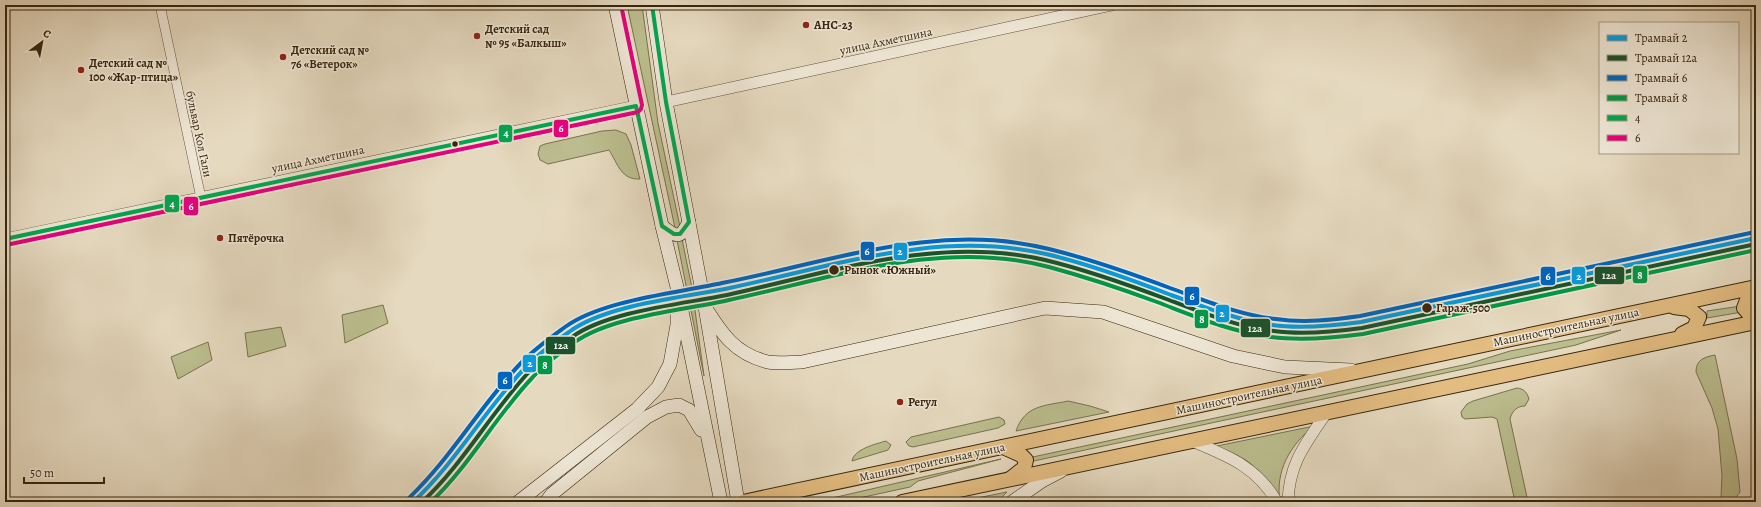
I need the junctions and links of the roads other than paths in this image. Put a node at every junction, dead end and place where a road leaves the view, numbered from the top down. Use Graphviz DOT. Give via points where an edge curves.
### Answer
graph roads {
  1 [pos="160,5"];
  2 [pos="615,5"];
  3 [pos="652,5"];
  4 [pos="1112,5"];
  5 [pos="666,102"];
  6 [pos="636,106"];
  7 [pos="201,198"];
  8 [pos="689,222"];
  9 [pos="662,226"];
  10 [pos="5,239"];
  11 [pos="677,287"];
  12 [pos="1756,287"];
  13 [pos="1756,293"];
  14 [pos="1666,306"];
  15 [pos="706,307"];
  16 [pos="1756,316"];
  17 [pos="1756,322"];
  18 [pos="1673,339"];
  19 [pos="1362,371"];
  20 [pos="1328,412"];
  21 [pos="1192,441"];
  22 [pos="708,442"];
  23 [pos="1004,447"];
  24 [pos="1067,467"];
  25 [pos="1010,479"];
  26 [pos="518,502"];
  27 [pos="546,502"];
  28 [pos="721,502"];
  29 [pos="738,502"];
  30 [pos="743,502"];
  31 [pos="902,502"];
  32 [pos="1012,502"];
  33 [pos="1277,502"];
  34 [pos="1288,502"];
  1 -- 7 [label="street, бульвар Кол Гали"];
  2 -- 6 [label="main road"];
  3 -- 5 [label="main road"];
  4 -- 5 [label="street, улица Ахметшина"];
  5 -- 8 [label="main road"];
  6 -- 7 [label="street, улица Ахметшина"];
  6 -- 9 [label="main road"];
  7 -- 10 [label="street, улица Ахметшина"];
  8 -- 9 [label="main road" via="680,235"];
  8 -- 15 [label="main road"];
  9 -- 11 [label="main road"];
  11 -- 22 [label="main road"];
  11 -- 26 [label="main road" via="677,325 670,364 658,387 637,410"];
  12 -- 14 [label="main road, Машиностроительная улица"];
  13 -- 16 [label="main road" via="1747,300 1744,308 1750,315"];
  14 -- 18 [label="main road" via="1689,309 1699,317 1694,328"];
  14 -- 19 [label="main road, Машиностроительная улица"];
  15 -- 19 [label="main road" via="723,335 740,351 769,362 802,362 1045,308 1103,312 1233,356 1285,368"];
  15 -- 29 [label="main road"];
  17 -- 18 [label="main road"];
  18 -- 20 [label="main road"];
  19 -- 23 [label="main road, Машиностроительная улица"];
  20 -- 21 [label="main road"];
  20 -- 34 [label="street" via="1301,449 1288,486"];
  21 -- 24 [label="main road"];
  21 -- 33 [label="street" via="1230,456 1253,471"];
  22 -- 27 [label="main road" via="689,410 679,405 666,407 647,417 552,494"];
  22 -- 28 [label="main road"];
  23 -- 25 [label="main road" via="1026,460 1024,468"];
  23 -- 30 [label="main road, Машиностроительная улица"];
  24 -- 25 [label="main road"];
  24 -- 32 [label="main road"];
  25 -- 31 [label="main road"];
}
